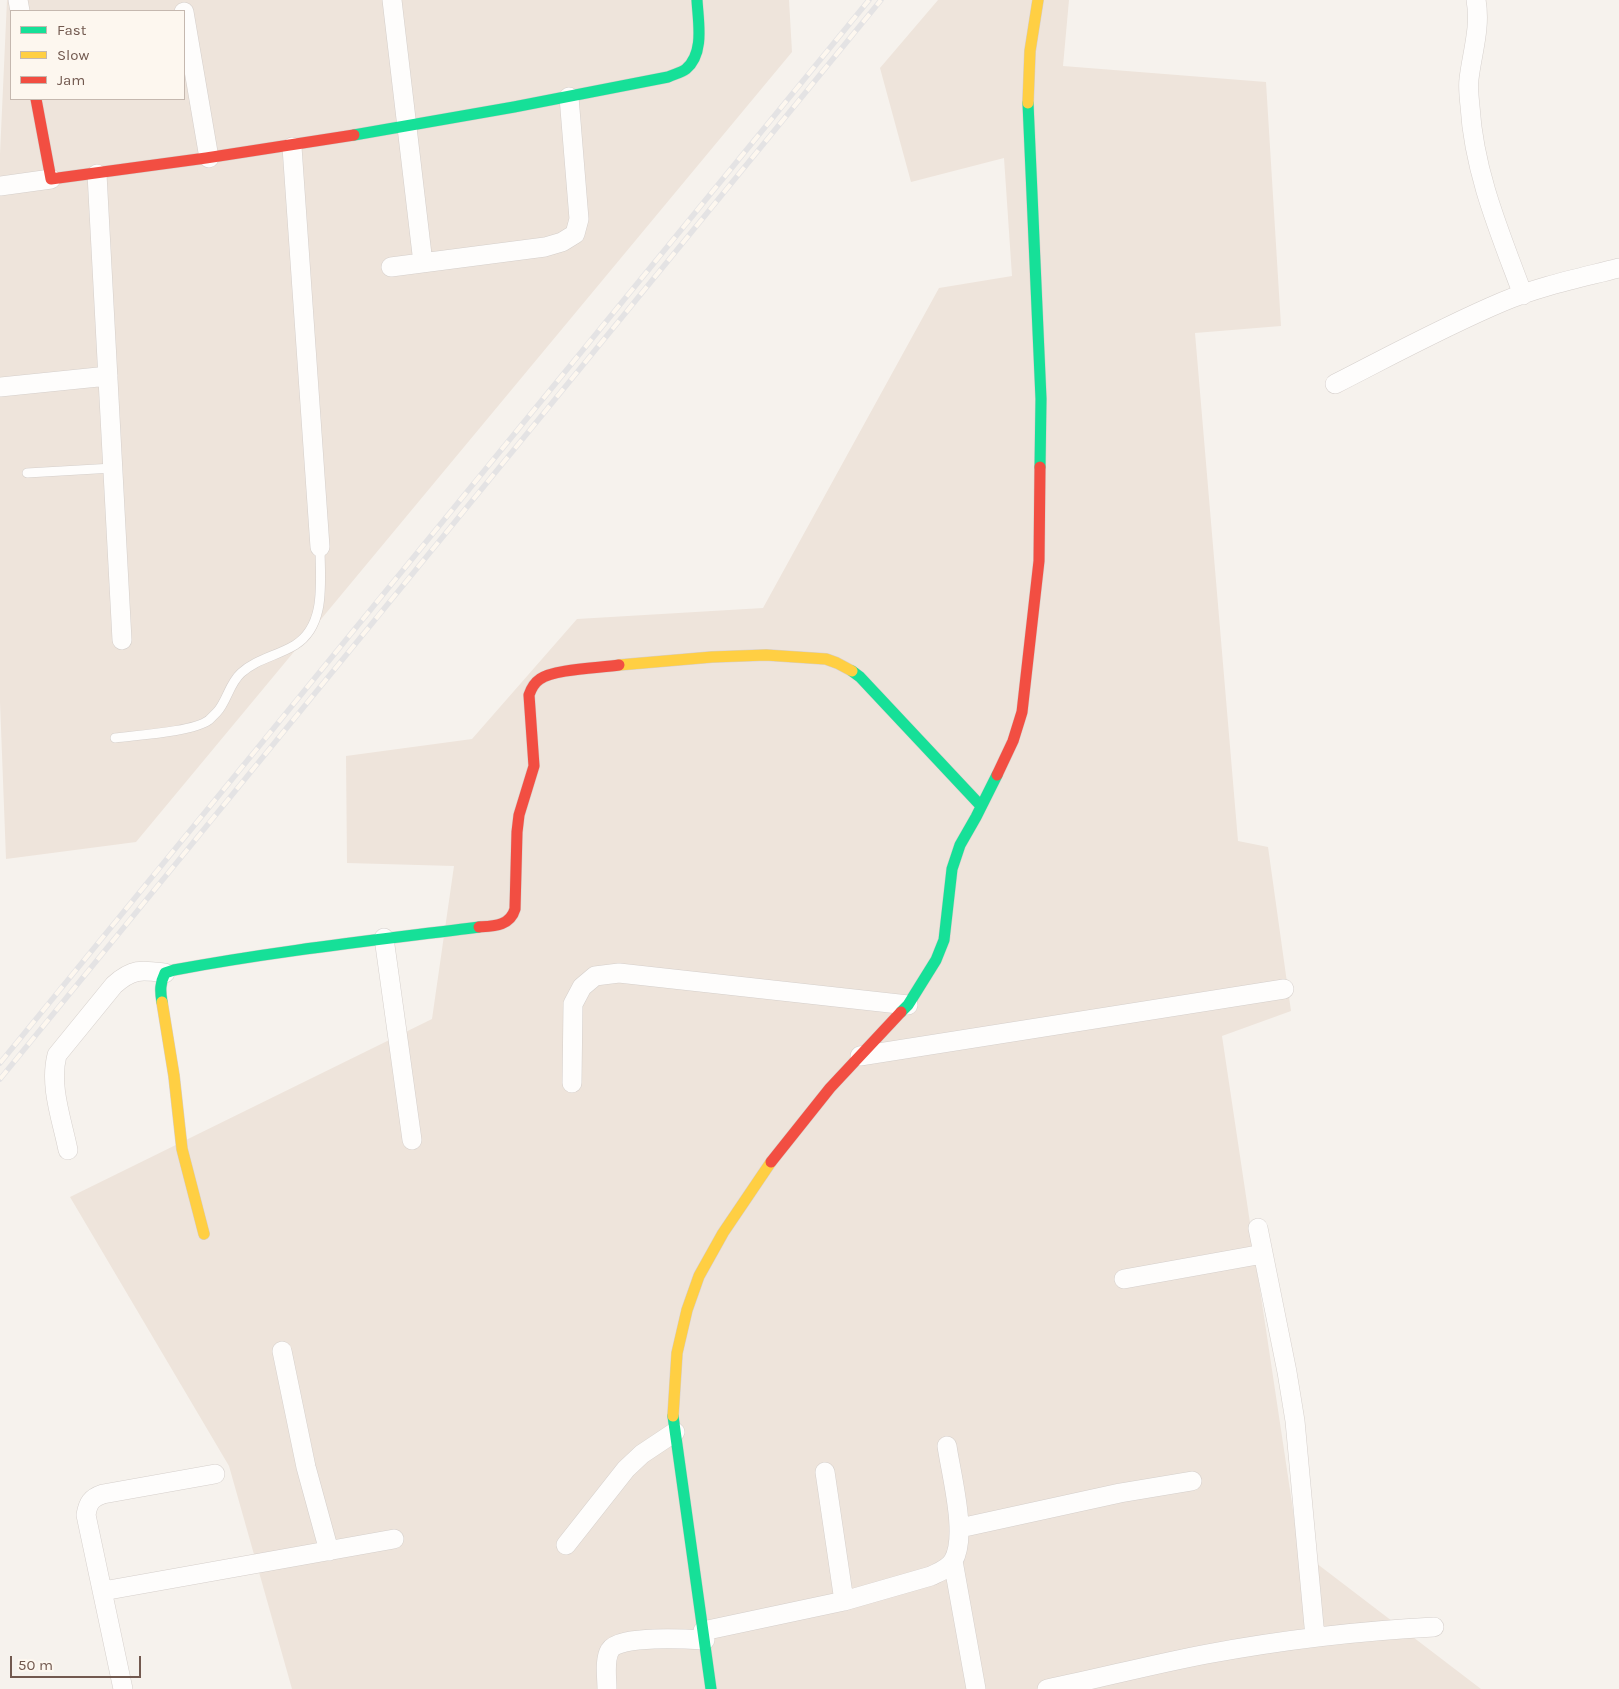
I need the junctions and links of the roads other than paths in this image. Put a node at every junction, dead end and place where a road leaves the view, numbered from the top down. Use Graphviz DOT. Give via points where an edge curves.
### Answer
graph roads {
  1 [pos="392,0"];
  2 [pos="697,0"];
  3 [pos="1038,0"];
  4 [pos="1476,0"];
  5 [pos="185,24"];
  6 [pos="188,59"];
  7 [pos="569,97"];
  8 [pos="36,100"];
  9 [pos="406,128"];
  10 [pos="292,147"];
  11 [pos="209,158"];
  12 [pos="97,174"];
  13 [pos="50,179"];
  14 [pos="0,186"];
  15 [pos="423,263"];
  16 [pos="391,267"];
  17 [pos="1619,268"];
  18 [pos="1523,295"];
  19 [pos="108,376"];
  20 [pos="1335,384"];
  21 [pos="0,388"];
  22 [pos="113,468"];
  23 [pos="28,473"];
  24 [pos="320,547"];
  25 [pos="122,640"];
  26 [pos="115,738"];
  27 [pos="981,806"];
  28 [pos="384,938"];
  29 [pos="165,973"];
  30 [pos="1284,989"];
  31 [pos="908,1005"];
  32 [pos="860,1056"];
  33 [pos="572,1083"];
  34 [pos="412,1140"];
  35 [pos="68,1150"];
  36 [pos="1258,1228"];
  37 [pos="204,1234"];
  38 [pos="1263,1254"];
  39 [pos="1124,1279"];
  40 [pos="282,1351"];
  41 [pos="675,1432"];
  42 [pos="947,1446"];
  43 [pos="824,1472"];
  44 [pos="215,1474"];
  45 [pos="1192,1481"];
  46 [pos="960,1528"];
  47 [pos="394,1539"];
  48 [pos="566,1545"];
  49 [pos="329,1551"];
  50 [pos="953,1561"];
  51 [pos="102,1591"];
  52 [pos="844,1601"];
  53 [pos="1434,1627"];
  54 [pos="704,1635"];
  55 [pos="1315,1637"];
  56 [pos="123,1689"];
  57 [pos="607,1689"];
  58 [pos="711,1689"];
  59 [pos="976,1689"];
  60 [pos="1047,1689"];
  1 -- 9 [label="street"];
  2 -- 7 [label="street" via="697,50 688,68 668,76"];
  3 -- 27 [label="street" via="1030,51 1028,98 1042,400 1039,561 1022,712 1013,740"];
  4 -- 18 [label="street" via="1477,36 1469,80 1477,161"];
  5 -- 6 [label="street"];
  6 -- 11 [label="street"];
  7 -- 9 [label="street"];
  7 -- 15 [label="street" via="579,219 575,234 544,247"];
  8 -- 13 [label="street"];
  9 -- 10 [label="street"];
  9 -- 15 [label="street"];
  10 -- 11 [label="street"];
  10 -- 24 [label="street"];
  11 -- 12 [label="street"];
  12 -- 13 [label="street"];
  12 -- 19 [label="street"];
  13 -- 14 [label="street"];
  15 -- 16 [label="street"];
  17 -- 18 [label="street"];
  18 -- 20 [label="street" via="1442,329"];
  19 -- 21 [label="street"];
  19 -- 22 [label="street"];
  22 -- 23 [label="lane"];
  22 -- 25 [label="street"];
  24 -- 26 [label="lane" via="319,611 307,635 295,645 240,674 208,721 192,727"];
  27 -- 28 [label="street" via="860,677 833,661 730,655 550,674 536,681 528,695 534,766 519,815 515,915 500,924"];
  27 -- 31 [label="street" via="960,845 952,869 944,940 936,960"];
  28 -- 29 [label="street" via="231,959"];
  28 -- 34 [label="street"];
  29 -- 35 [label="street" via="137,970 125,975 57,1056 55,1090"];
  29 -- 37 [label="street" via="160,992 180,1135"];
  30 -- 32 [label="street"];
  31 -- 32 [label="street"];
  31 -- 33 [label="street" via="619,973 595,976 582,987 573,1004"];
  32 -- 41 [label="street" via="779,1151 738,1210 699,1276 677,1353 672,1410"];
  36 -- 38 [label="street"];
  38 -- 39 [label="street"];
  38 -- 55 [label="street" via="1295,1421"];
  40 -- 49 [label="street" via="306,1467"];
  41 -- 48 [label="street" via="626,1469"];
  41 -- 54 [label="street"];
  42 -- 46 [label="street"];
  43 -- 52 [label="street"];
  44 -- 51 [label="street" via="93,1498 86,1515"];
  45 -- 46 [label="street" via="1120,1493"];
  46 -- 50 [label="street" via="959,1546"];
  47 -- 49 [label="street"];
  49 -- 51 [label="street"];
  50 -- 52 [label="street" via="931,1576"];
  50 -- 59 [label="street"];
  51 -- 56 [label="street"];
  52 -- 54 [label="street"];
  53 -- 55 [label="street"];
  54 -- 57 [label="street" via="614,1645 607,1657"];
  54 -- 58 [label="street"];
  55 -- 60 [label="street" via="1207,1654"];
}
